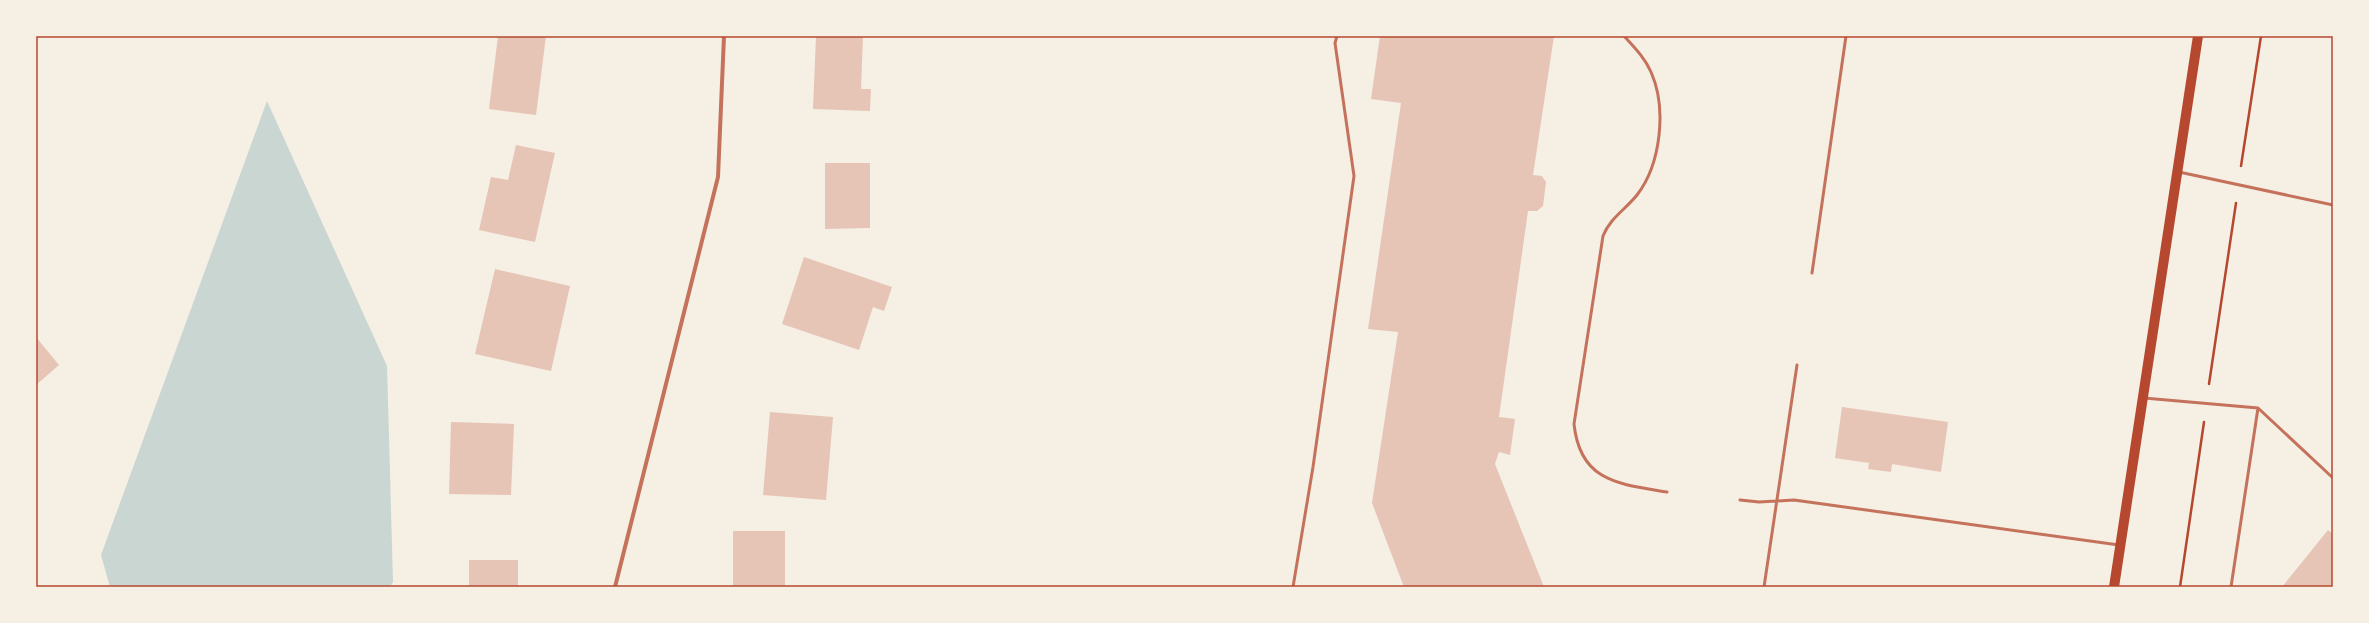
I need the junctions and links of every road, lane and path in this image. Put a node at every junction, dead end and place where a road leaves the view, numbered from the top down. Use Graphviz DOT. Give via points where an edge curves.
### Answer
graph roads {
  1 [pos="724,36"];
  2 [pos="1336,36"];
  3 [pos="1624,36"];
  4 [pos="1846,36"];
  5 [pos="2198,36"];
  6 [pos="2261,36"];
  7 [pos="2177,172"];
  8 [pos="2239,185"];
  9 [pos="2333,204"];
  10 [pos="1812,273"];
  11 [pos="1797,365"];
  12 [pos="2143,398"];
  13 [pos="2206,404"];
  14 [pos="2258,408"];
  15 [pos="2333,478"];
  16 [pos="1667,492"];
  17 [pos="1740,500"];
  18 [pos="1776,501"];
  19 [pos="2121,545"];
  20 [pos="614,587"];
  21 [pos="1293,587"];
  22 [pos="1764,587"];
  23 [pos="2114,587"];
  24 [pos="2180,587"];
  25 [pos="2231,587"];
  1 -- 20 [label="street" via="718,177"];
  2 -- 21 [label="lane" via="1354,176 1313,467"];
  3 -- 16 [label="lane" via="1644,60 1656,87 1659,119 1657,148 1644,185 1637,196 1611,220 1603,236 1574,424 1579,449 1595,471 1607,479 1623,484"];
  4 -- 10 [label="lane"];
  5 -- 7 [label="main road"];
  6 -- 8 [label="path"];
  7 -- 8 [label="lane"];
  7 -- 12 [label="main road"];
  8 -- 9 [label="lane"];
  8 -- 13 [label="path"];
  11 -- 18 [label="lane"];
  12 -- 13 [label="lane"];
  12 -- 19 [label="main road"];
  13 -- 14 [label="lane"];
  13 -- 24 [label="path"];
  14 -- 15 [label="lane"];
  14 -- 25 [label="lane"];
  17 -- 18 [label="lane"];
  18 -- 19 [label="lane" via="1794,500"];
  18 -- 22 [label="lane"];
  19 -- 23 [label="main road"];
}
